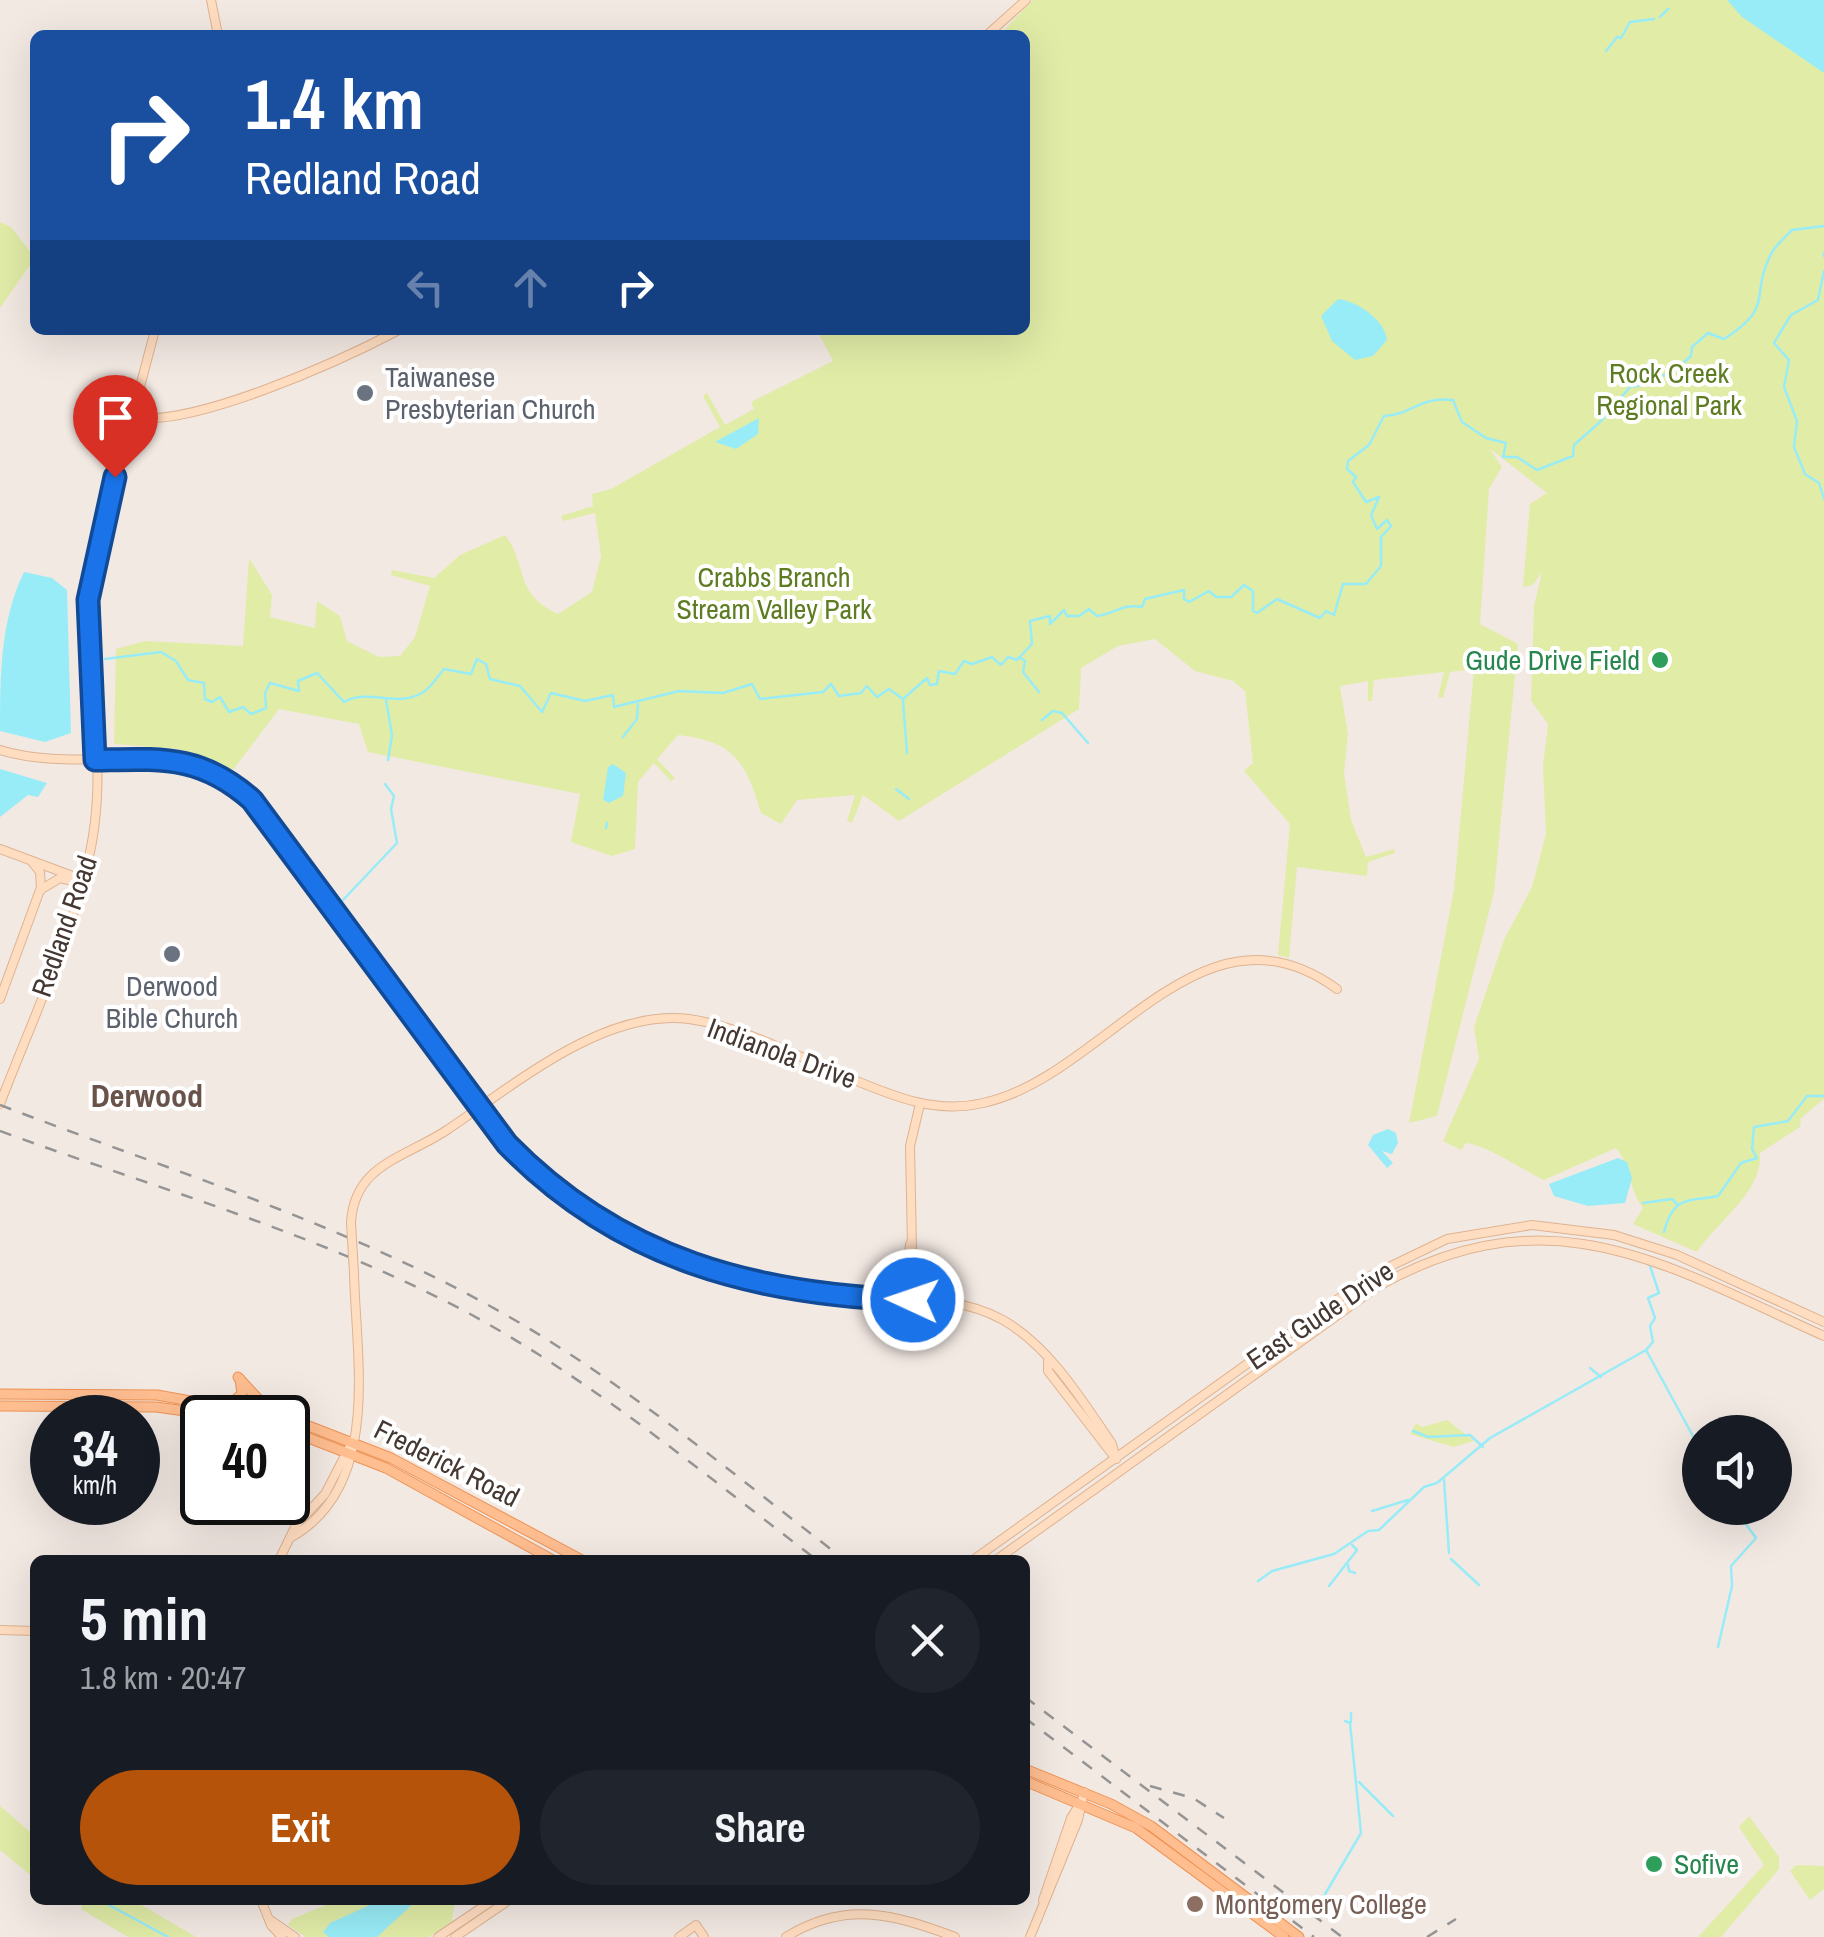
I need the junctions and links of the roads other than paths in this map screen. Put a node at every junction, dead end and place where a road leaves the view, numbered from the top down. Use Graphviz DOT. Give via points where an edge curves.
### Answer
graph roads {
  1 [pos="211,0"];
  2 [pos="1026,0"];
  3 [pos="217,30"];
  4 [pos="992,30"];
  5 [pos="154,335"];
  6 [pos="389,335"];
  7 [pos="130,418"];
  8 [pos="0,750"];
  9 [pos="95,760"];
  10 [pos="0,849"];
  11 [pos="28,860"];
  12 [pos="83,882"];
  13 [pos="40,890"];
  14 [pos="1337,989"];
  15 [pos="0,998"];
  16 [pos="0,1104"];
  17 [pos="920,1104"];
  18 [pos="479,1106"];
  19 [pos="1532,1226"];
  20 [pos="1532,1239"];
  21 [pos="909,1300"];
  22 [pos="1824,1322"];
  23 [pos="1824,1336"];
  24 [pos="0,1394"];
  25 [pos="241,1395"];
  26 [pos="254,1395"];
  27 [pos="180,1398"];
  28 [pos="0,1406"];
  29 [pos="180,1410"];
  30 [pos="310,1426"];
  31 [pos="310,1438"];
  32 [pos="353,1440"];
  33 [pos="348,1453"];
  34 [pos="1116,1459"];
  35 [pos="1123,1470"];
  36 [pos="282,1555"];
  37 [pos="543,1555"];
  38 [pos="572,1555"];
  39 [pos="980,1555"];
  40 [pos="1003,1555"];
  41 [pos="0,1630"];
  42 [pos="30,1632"];
  43 [pos="1030,1771"];
  44 [pos="1030,1782"];
  45 [pos="1083,1797"];
  46 [pos="1204,1870"];
  47 [pos="264,1905"];
  48 [pos="486,1905"];
  49 [pos="501,1905"];
  50 [pos="269,1919"];
  51 [pos="282,1937"];
  52 [pos="294,1937"];
  53 [pos="438,1937"];
  54 [pos="455,1937"];
  55 [pos="678,1937"];
  56 [pos="704,1937"];
  57 [pos="786,1937"];
  58 [pos="955,1937"];
  59 [pos="1030,1937"];
  60 [pos="1284,1937"];
  61 [pos="1299,1937"];
  1 -- 3 [label="street"];
  2 -- 4 [label="street"];
  5 -- 7 [label="street, Redland Road"];
  6 -- 7 [label="street" via="187,414"];
  7 -- 9 [label="street, Redland Road" via="88,600"];
  8 -- 9 [label="street" via="51,762"];
  9 -- 12 [label="street, Redland Road" via="96,818"];
  9 -- 18 [label="street" via="191,763 252,800"];
  10 -- 11 [label="street"];
  11 -- 12 [label="street"];
  11 -- 13 [label="street" via="40,872"];
  12 -- 13 [label="street" via="60,878"];
  12 -- 16 [label="street, Redland Road"];
  13 -- 15 [label="street"];
  14 -- 17 [label="street, Indianola Drive" via="1297,967 1223,964 1182,978 1094,1047 1009,1095 962,1107"];
  17 -- 18 [label="street, Indianola Drive" via="688,1019 644,1022 598,1036"];
  17 -- 21 [label="street" via="910,1146"];
  18 -- 21 [label="street" via="540,1177 599,1222 646,1246 792,1289"];
  18 -- 32 [label="street, Indianola Drive, bridge" via="372,1172 354,1199"];
  19 -- 20 [label="street"];
  19 -- 22 [label="street, East Gude Drive" via="1604,1232 1654,1246"];
  19 -- 34 [label="street, East Gude Drive" via="1447,1239 1370,1276"];
  20 -- 23 [label="street, East Gude Drive" via="1642,1257"];
  20 -- 35 [label="street, East Gude Drive" via="1454,1252 1377,1287"];
  21 -- 34 [label="street" via="949,1302 1017,1329 1086,1405"];
  24 -- 27 [label="main road, Frederick Road"];
  25 -- 26 [label="main road" via="238,1377"];
  28 -- 29 [label="main road"];
  30 -- 32 [label="main road, Frederick Road"];
  31 -- 33 [label="main road, Frederick Road"];
  32 -- 33 [label="street"];
  32 -- 38 [label="main road, Frederick Road"];
  33 -- 36 [label="street" via="328,1506 290,1538"];
  33 -- 37 [label="main road, Frederick Road"];
  34 -- 35 [label="street"];
  34 -- 39 [label="street, East Gude Drive"];
  35 -- 40 [label="street, East Gude Drive"];
  41 -- 42 [label="street"];
  43 -- 45 [label="main road"];
  44 -- 45 [label="main road"];
  45 -- 46 [label="main road" via="1151,1826"];
  45 -- 59 [label="street"];
  46 -- 60 [label="main road"];
  46 -- 61 [label="main road"];
  47 -- 50 [label="street"];
  48 -- 53 [label="street"];
  49 -- 54 [label="street"];
  50 -- 51 [label="street"];
  50 -- 52 [label="street"];
  55 -- 56 [label="street" via="696,1925"];
  57 -- 58 [label="street" via="819,1919 858,1912 900,1916"];
}
